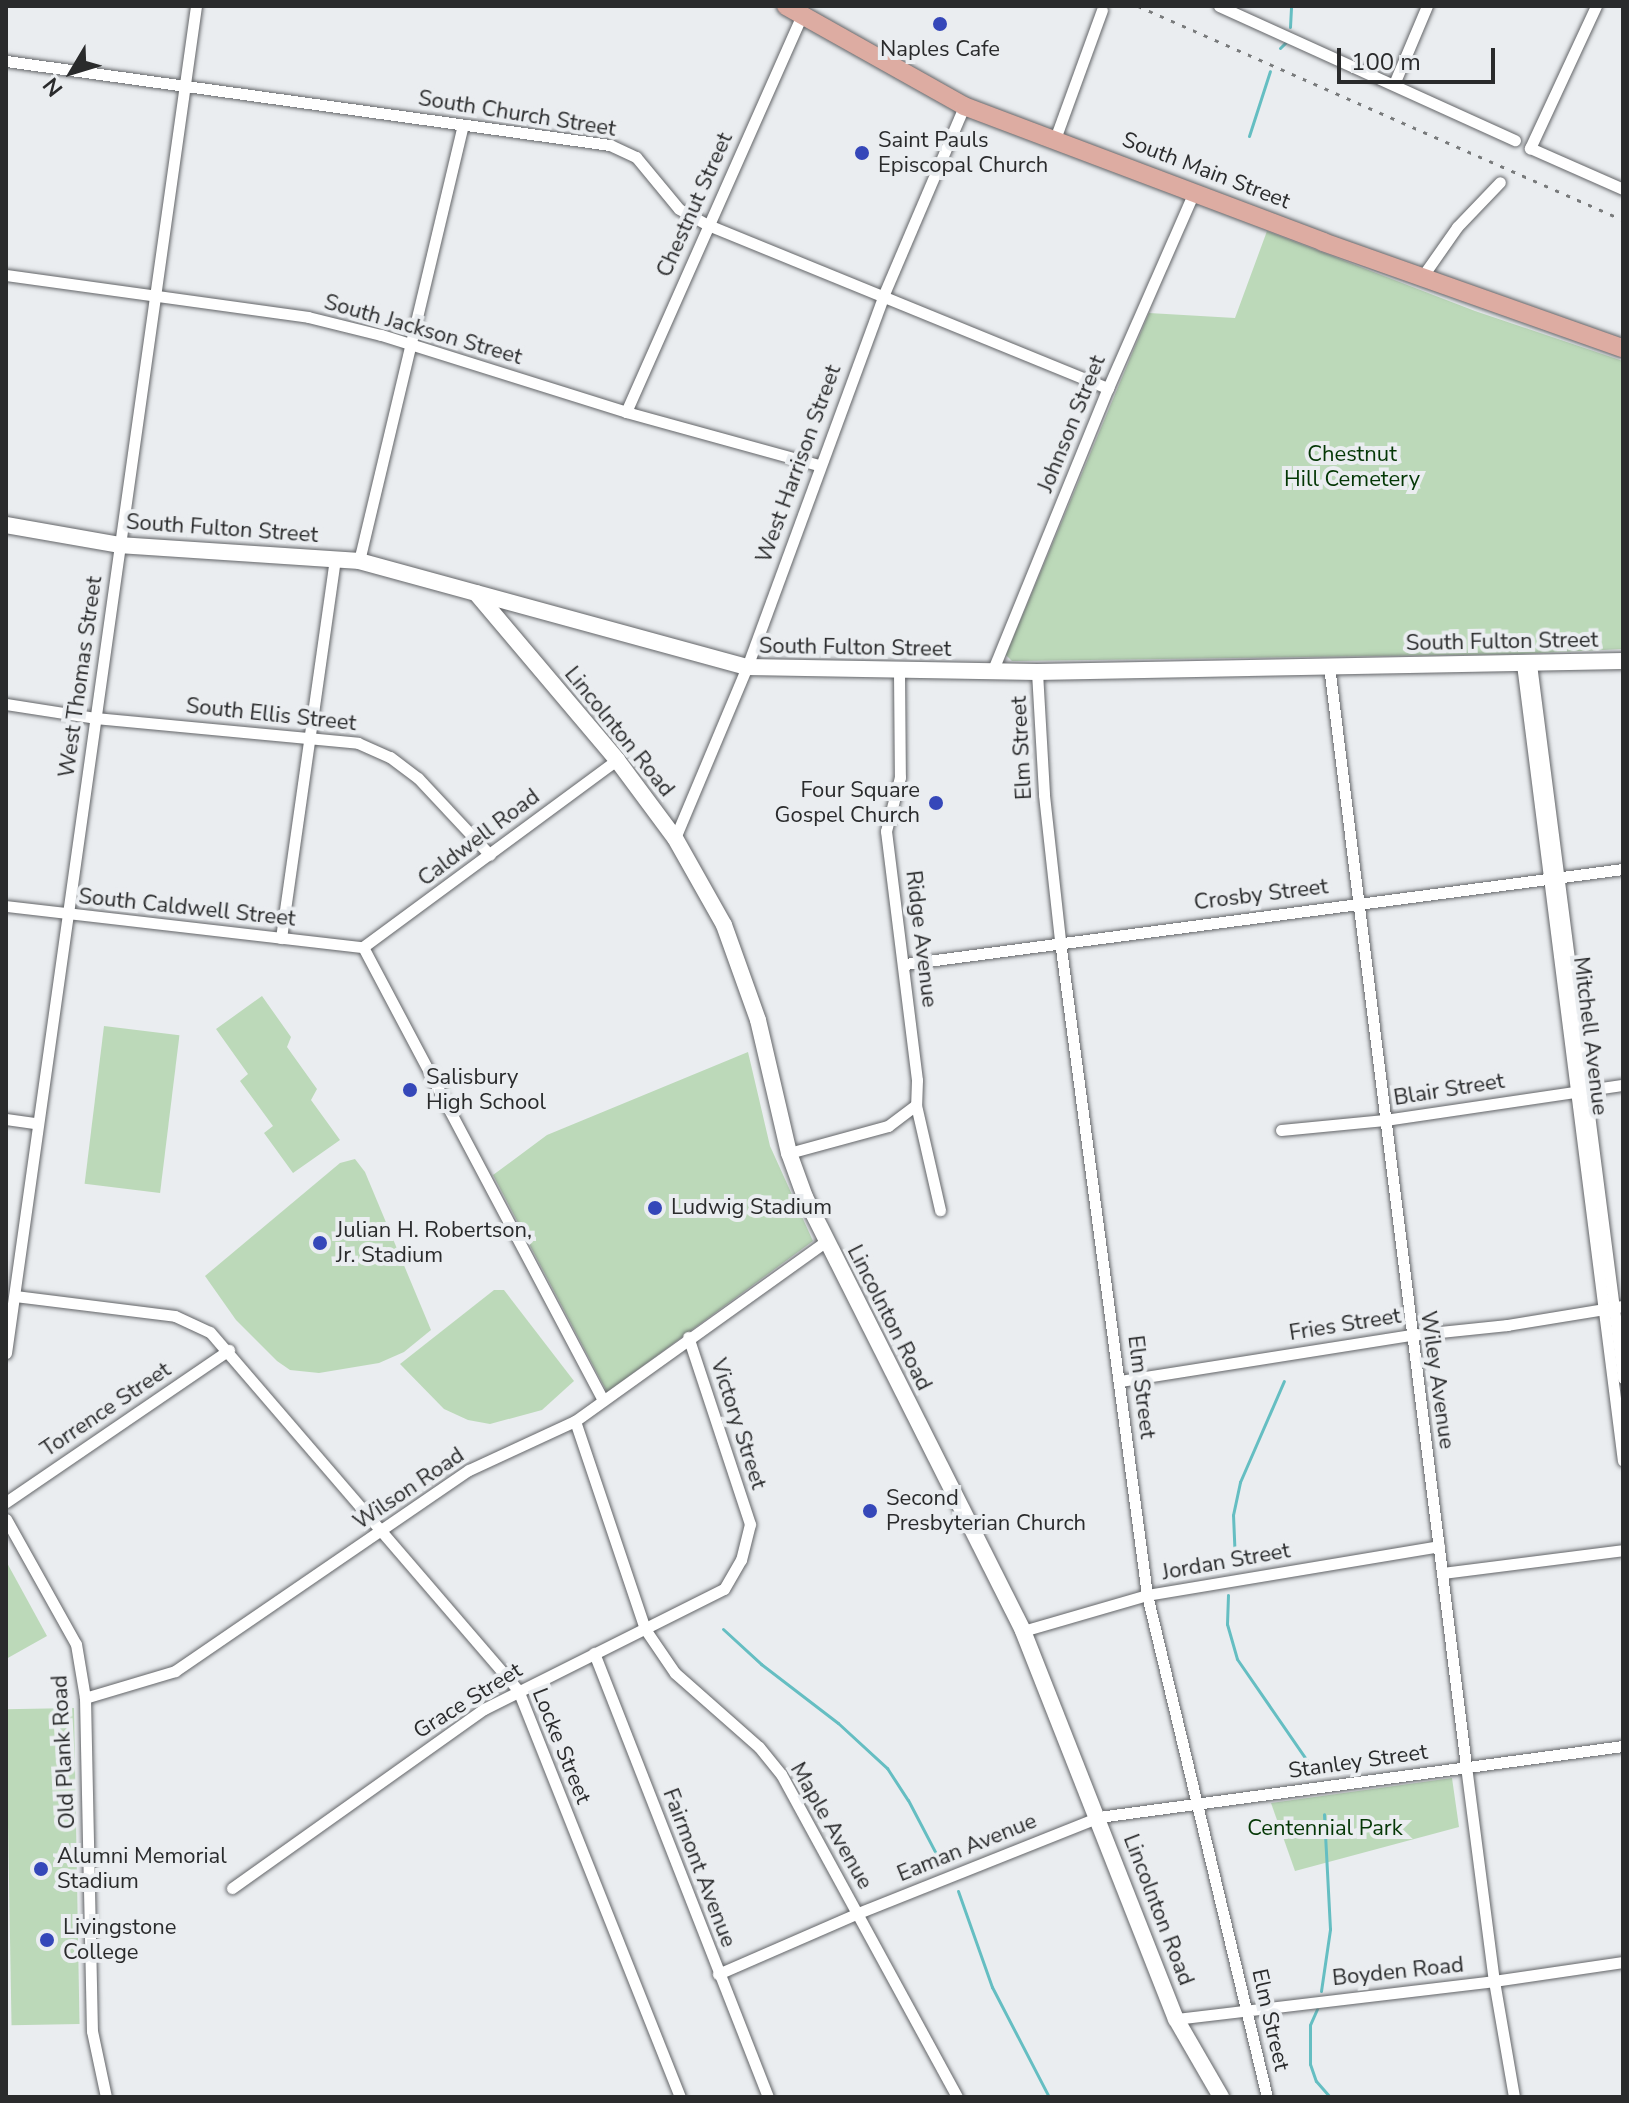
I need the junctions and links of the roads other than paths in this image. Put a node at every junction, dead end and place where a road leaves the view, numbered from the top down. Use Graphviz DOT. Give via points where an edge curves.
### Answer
graph roads {
  1 [pos="196,6"];
  2 [pos="1219,6"];
  3 [pos="1427,6"];
  4 [pos="1596,6"];
  5 [pos="794,10"];
  6 [pos="1102,10"];
  7 [pos="6,61"];
  8 [pos="1394,84"];
  9 [pos="184,88"];
  10 [pos="964,106"];
  11 [pos="463,125"];
  12 [pos="1055,139"];
  13 [pos="1515,140"];
  14 [pos="1500,182"];
  15 [pos="1623,189"];
  16 [pos="1194,192"];
  17 [pos="708,225"];
  18 [pos="6,275"];
  19 [pos="1422,277"];
  20 [pos="155,293"];
  21 [pos="884,294"];
  22 [pos="407,346"];
  23 [pos="1623,348"];
  24 [pos="1108,388"];
  25 [pos="626,412"];
  26 [pos="819,465"];
  27 [pos="6,525"];
  28 [pos="119,545"];
  29 [pos="335,558"];
  30 [pos="359,561"];
  31 [pos="476,593"];
  32 [pos="1623,661"];
  33 [pos="1527,664"];
  34 [pos="1329,666"];
  35 [pos="747,667"];
  36 [pos="899,672"];
  37 [pos="992,672"];
  38 [pos="1037,672"];
  39 [pos="6,704"];
  40 [pos="95,718"];
  41 [pos="310,736"];
  42 [pos="617,760"];
  43 [pos="675,838"];
  44 [pos="490,855"];
  45 [pos="1623,869"];
  46 [pos="1554,879"];
  47 [pos="1356,903"];
  48 [pos="6,906"];
  49 [pos="70,915"];
  50 [pos="281,938"];
  51 [pos="1060,941"];
  52 [pos="363,947"];
  53 [pos="905,964"];
  54 [pos="1623,1085"];
  55 [pos="1581,1091"];
  56 [pos="916,1105"];
  57 [pos="6,1119"];
  58 [pos="1385,1120"];
  59 [pos="36,1123"];
  60 [pos="1281,1130"];
  61 [pos="789,1153"];
  62 [pos="940,1210"];
  63 [pos="825,1242"];
  64 [pos="15,1296"];
  65 [pos="1613,1307"];
  66 [pos="1411,1335"];
  67 [pos="688,1337"];
  68 [pos="229,1350"];
  69 [pos="6,1353"];
  70 [pos="1623,1378"];
  71 [pos="1120,1381"];
  72 [pos="603,1400"];
  73 [pos="575,1421"];
  74 [pos="1623,1461"];
  75 [pos="6,1502"];
  76 [pos="6,1519"];
  77 [pos="750,1524"];
  78 [pos="381,1532"];
  79 [pos="1439,1546"];
  80 [pos="1623,1550"];
  81 [pos="1442,1573"];
  82 [pos="1147,1595"];
  83 [pos="645,1629"];
  84 [pos="1023,1631"];
  85 [pos="594,1653"];
  86 [pos="518,1690"];
  87 [pos="85,1698"];
  88 [pos="1623,1746"];
  89 [pos="1466,1766"];
  90 [pos="1197,1805"];
  91 [pos="1099,1817"];
  92 [pos="232,1888"];
  93 [pos="858,1913"];
  94 [pos="1623,1962"];
  95 [pos="718,1974"];
  96 [pos="1494,1981"];
  97 [pos="1248,2008"];
  98 [pos="1176,2019"];
  99 [pos="106,2097"];
  100 [pos="680,2097"];
  101 [pos="768,2097"];
  102 [pos="957,2097"];
  103 [pos="1221,2097"];
  104 [pos="1267,2097"];
  105 [pos="1514,2097"];
  1 -- 9 [label="street, West Thomas Street"];
  2 -- 8 [label="street"];
  3 -- 8 [label="street"];
  4 -- 15 [label="street" via="1530,148"];
  5 -- 10 [label="main road, South Main Street"];
  5 -- 17 [label="street, Chestnut Street"];
  6 -- 12 [label="street"];
  7 -- 9 [label="street, South Church Street"];
  8 -- 13 [label="street"];
  9 -- 11 [label="street, South Church Street"];
  9 -- 20 [label="street, West Thomas Street"];
  10 -- 12 [label="main road, South Main Street"];
  10 -- 21 [label="street, West Harrison Street"];
  11 -- 17 [label="street, South Church Street" via="610,145 636,157 679,209"];
  11 -- 22 [label="street"];
  12 -- 16 [label="main road, South Main Street"];
  14 -- 19 [label="street" via="1457,227"];
  16 -- 19 [label="main road, South Main Street"];
  16 -- 24 [label="street, Johnson Street"];
  17 -- 21 [label="street, South Church Street"];
  17 -- 25 [label="street, Chestnut Street"];
  18 -- 20 [label="street, South Jackson Street"];
  19 -- 23 [label="main road, South Main Street"];
  20 -- 22 [label="street, South Jackson Street" via="308,317"];
  20 -- 28 [label="street, West Thomas Street"];
  21 -- 24 [label="street, South Church Street"];
  21 -- 26 [label="street, West Harrison Street"];
  22 -- 25 [label="street, South Jackson Street"];
  22 -- 30 [label="street"];
  24 -- 37 [label="street, Johnson Street"];
  25 -- 26 [label="street, South Jackson Street"];
  26 -- 35 [label="street, West Harrison Street"];
  27 -- 28 [label="street, South Fulton Street"];
  28 -- 29 [label="street, South Fulton Street"];
  28 -- 40 [label="street, West Thomas Street"];
  29 -- 30 [label="street, South Fulton Street"];
  29 -- 41 [label="street"];
  30 -- 31 [label="street, South Fulton Street"];
  31 -- 35 [label="street, South Fulton Street"];
  31 -- 42 [label="street, Lincolnton Road"];
  32 -- 33 [label="street, South Fulton Street"];
  33 -- 34 [label="street, South Fulton Street"];
  33 -- 46 [label="street, Mitchell Avenue"];
  34 -- 38 [label="street, South Fulton Street"];
  34 -- 47 [label="street, Wiley Avenue"];
  35 -- 36 [label="street, South Fulton Street"];
  35 -- 43 [label="street, West Harrison Street"];
  36 -- 37 [label="street, South Fulton Street"];
  36 -- 53 [label="street, Ridge Avenue" via="900,777 886,831"];
  37 -- 38 [label="street, South Fulton Street"];
  38 -- 51 [label="street, Elm Street"];
  39 -- 40 [label="street, South Ellis Street"];
  40 -- 41 [label="street, South Ellis Street"];
  40 -- 49 [label="street, West Thomas Street"];
  41 -- 44 [label="street, South Ellis Street" via="358,743 390,757 418,778"];
  41 -- 50 [label="street"];
  42 -- 43 [label="street, Lincolnton Road"];
  42 -- 44 [label="street, Caldwell Road"];
  43 -- 61 [label="street, Lincolnton Road" via="741,967 765,1043"];
  44 -- 52 [label="street, Caldwell Road"];
  45 -- 46 [label="street, Crosby Street"];
  46 -- 47 [label="street, Crosby Street"];
  46 -- 55 [label="street, Mitchell Avenue"];
  47 -- 51 [label="street, Crosby Street"];
  47 -- 58 [label="street, Wiley Avenue"];
  48 -- 49 [label="street, South Caldwell Street"];
  49 -- 50 [label="street, South Caldwell Street"];
  49 -- 59 [label="street, West Thomas Street"];
  50 -- 52 [label="street, South Caldwell Street"];
  51 -- 53 [label="street, Crosby Street"];
  51 -- 71 [label="street, Elm Street"];
  52 -- 72 [label="street"];
  53 -- 56 [label="street, Ridge Avenue"];
  54 -- 55 [label="street, Blair Street"];
  55 -- 58 [label="street, Blair Street"];
  55 -- 65 [label="street, Mitchell Avenue"];
  56 -- 61 [label="street" via="888,1126"];
  56 -- 62 [label="street, Ridge Avenue"];
  57 -- 59 [label="street"];
  58 -- 60 [label="street, Blair Street"];
  58 -- 66 [label="street, Wiley Avenue"];
  59 -- 64 [label="street, West Thomas Street"];
  61 -- 63 [label="street, Lincolnton Road"];
  63 -- 67 [label="street, Wilson Road"];
  63 -- 84 [label="street, Lincolnton Road"];
  64 -- 68 [label="street, Locke Street" via="189,1319"];
  64 -- 69 [label="street, West Thomas Street"];
  65 -- 66 [label="street, Fries Street"];
  65 -- 70 [label="street, Mitchell Avenue"];
  65 -- 74 [label="street, Mitchell Avenue"];
  66 -- 71 [label="street, Fries Street"];
  66 -- 79 [label="street, Wiley Avenue"];
  67 -- 72 [label="street, Wilson Road"];
  67 -- 77 [label="street, Victory Street"];
  68 -- 75 [label="street, Torrence Street"];
  68 -- 78 [label="street, Locke Street"];
  71 -- 82 [label="street, Elm Street"];
  72 -- 73 [label="street, Wilson Road"];
  73 -- 78 [label="street, Wilson Road" via="469,1470"];
  73 -- 83 [label="street, Maple Avenue"];
  76 -- 87 [label="street, Old Plank Road" via="76,1644"];
  77 -- 83 [label="street, Grace Street" via="741,1560 724,1589"];
  78 -- 86 [label="street, Locke Street"];
  78 -- 87 [label="street, Wilson Road" via="175,1671"];
  79 -- 81 [label="street, Wiley Avenue"];
  79 -- 82 [label="street, Jordan Street"];
  80 -- 81 [label="street"];
  81 -- 89 [label="street, Wiley Avenue"];
  82 -- 84 [label="street, Jordan Street"];
  82 -- 90 [label="street, Elm Street"];
  83 -- 85 [label="street, Grace Street"];
  83 -- 93 [label="street, Maple Avenue" via="675,1673 759,1747 781,1774"];
  84 -- 91 [label="street, Lincolnton Road"];
  85 -- 86 [label="street, Grace Street"];
  85 -- 95 [label="street, Fairmont Avenue"];
  86 -- 92 [label="street, Grace Street"];
  86 -- 100 [label="street, Locke Street"];
  87 -- 99 [label="street, Old Plank Road" via="92,2031"];
  88 -- 89 [label="street, Stanley Street"];
  89 -- 90 [label="street, Stanley Street"];
  89 -- 96 [label="street, Wiley Avenue"];
  90 -- 91 [label="street, Stanley Street"];
  90 -- 97 [label="street, Elm Street"];
  91 -- 93 [label="street, Eaman Avenue"];
  91 -- 98 [label="street, Lincolnton Road"];
  93 -- 95 [label="street, Eaman Avenue"];
  93 -- 102 [label="street, Maple Avenue"];
  94 -- 96 [label="street, Boyden Road"];
  95 -- 101 [label="street, Fairmont Avenue"];
  96 -- 97 [label="street, Boyden Road"];
  96 -- 105 [label="street, Wiley Avenue"];
  97 -- 98 [label="street, Boyden Road"];
  97 -- 104 [label="street, Elm Street"];
  98 -- 103 [label="street, Lincolnton Road"];
}
